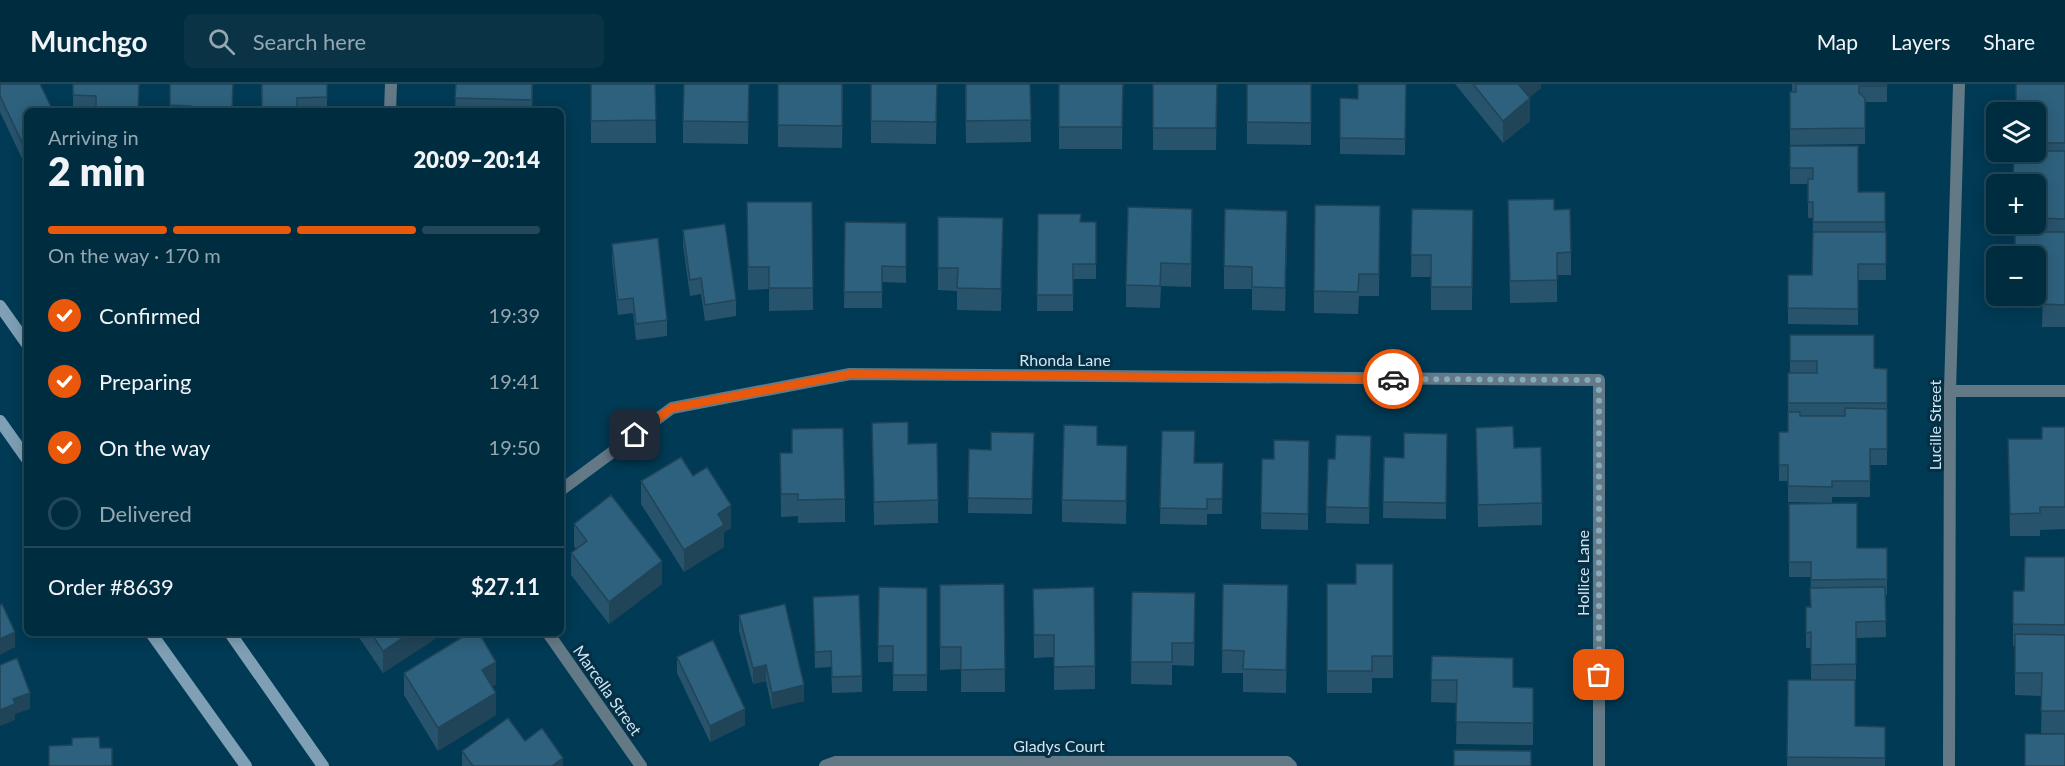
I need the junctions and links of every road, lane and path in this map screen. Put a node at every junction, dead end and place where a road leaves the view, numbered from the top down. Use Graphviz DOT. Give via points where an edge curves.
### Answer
graph roads {
  1 [pos="391,84"];
  2 [pos="1959,84"];
  3 [pos="390,108"];
  4 [pos="0,306"];
  5 [pos="24,341"];
  6 [pos="1599,380"];
  7 [pos="1950,391"];
  8 [pos="2065,391"];
  9 [pos="0,421"];
  10 [pos="24,455"];
  11 [pos="564,488"];
  12 [pos="153,636"];
  13 [pos="232,636"];
  14 [pos="551,636"];
  15 [pos="246,766"];
  16 [pos="323,766"];
  17 [pos="641,766"];
  18 [pos="825,766"];
  19 [pos="1291,766"];
  20 [pos="1599,766"];
  21 [pos="1949,766"];
  1 -- 3 [label="street"];
  2 -- 7 [label="street, Lucille Street"];
  4 -- 5 [label="main road"];
  6 -- 11 [label="street, Rhonda Lane" via="850,374 672,408"];
  6 -- 20 [label="street, Hollice Lane"];
  7 -- 8 [label="street"];
  7 -- 21 [label="street, Lucille Street"];
  9 -- 10 [label="main road"];
  12 -- 15 [label="main road"];
  13 -- 16 [label="main road"];
  14 -- 17 [label="street, Marcella Street"];
  18 -- 19 [label="street, Gladys Court" via="836,762 1287,762"];
}
